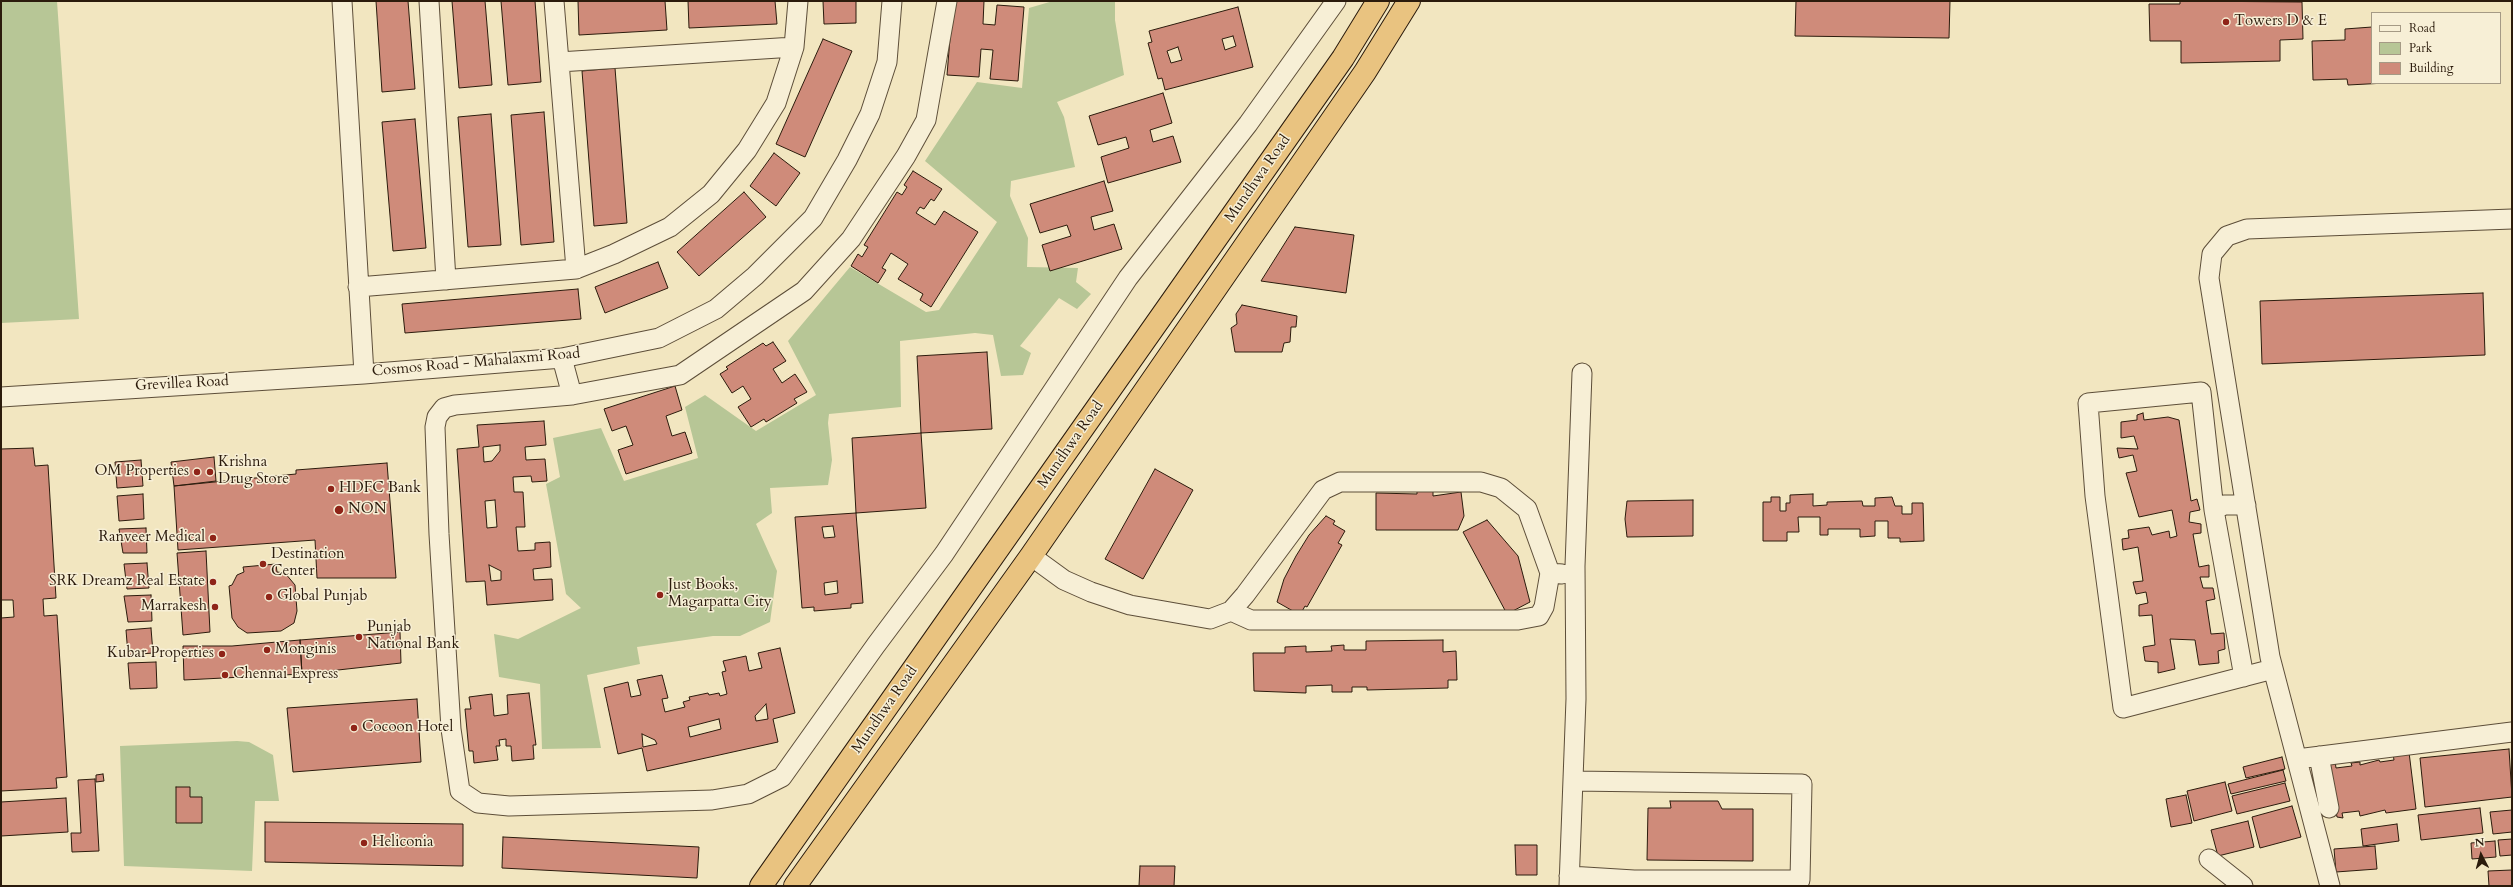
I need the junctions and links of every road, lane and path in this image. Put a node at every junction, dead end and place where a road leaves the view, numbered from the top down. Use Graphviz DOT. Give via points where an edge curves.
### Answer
graph roads {
  1 [pos="342,1"];
  2 [pos="429,1"];
  3 [pos="554,1"];
  4 [pos="798,1"];
  5 [pos="892,1"];
  6 [pos="947,1"];
  7 [pos="1336,1"];
  8 [pos="1378,1"];
  9 [pos="1409,1"];
  10 [pos="794,47"];
  11 [pos="559,62"];
  12 [pos="2512,219"];
  13 [pos="576,269"];
  14 [pos="446,280"];
  15 [pos="358,286"];
  16 [pos="562,358"];
  17 [pos="1128,364"];
  18 [pos="1582,373"];
  19 [pos="364,374"];
  20 [pos="1152,380"];
  21 [pos="572,395"];
  22 [pos="1,397"];
  23 [pos="2246,505"];
  24 [pos="2214,510"];
  25 [pos="1031,556"];
  26 [pos="1550,573"];
  27 [pos="1575,574"];
  28 [pos="1231,611"];
  29 [pos="2273,669"];
  30 [pos="2244,677"];
  31 [pos="2512,732"];
  32 [pos="2319,756"];
  33 [pos="2297,759"];
  34 [pos="1573,781"];
  35 [pos="2329,808"];
  36 [pos="2209,859"];
  37 [pos="1569,881"];
  38 [pos="761,886"];
  39 [pos="795,886"];
  40 [pos="2243,886"];
  41 [pos="2330,886"];
  1 -- 15 [label="street"];
  2 -- 14 [label="street"];
  3 -- 11 [label="street"];
  4 -- 10 [label="street"];
  5 -- 16 [label="street, Cosmos Road - Mahalaxmi Road" via="887,62 870,114 813,218 755,276 716,309 659,338"];
  6 -- 21 [label="street" via="926,120 906,156 851,239 804,291 680,375"];
  7 -- 21 [label="street" via="1248,124 1128,278 944,554 782,777 748,794 712,800 509,806 478,803 460,791 450,729 438,526 435,427 437,417 444,408 456,405"];
  8 -- 17 [label="highway, Mundhwa Road" via="1343,58"];
  9 -- 20 [label="highway, Mundhwa Road" via="1365,72"];
  10 -- 11 [label="street"];
  10 -- 13 [label="street" via="776,103 747,150 711,194 670,227"];
  11 -- 13 [label="street"];
  12 -- 23 [label="street" via="2248,229 2227,236 2212,254 2209,278"];
  13 -- 14 [label="street"];
  14 -- 15 [label="street"];
  15 -- 19 [label="street"];
  16 -- 19 [label="street, Cosmos Road - Mahalaxmi Road"];
  16 -- 21 [label="street"];
  17 -- 20 [label="highway"];
  17 -- 38 [label="highway, Mundhwa Road"];
  18 -- 27 [label="street"];
  19 -- 22 [label="street, Grevillea Road"];
  20 -- 25 [label="highway, Mundhwa Road"];
  23 -- 24 [label="street" via="2224,506"];
  23 -- 29 [label="street"];
  24 -- 30 [label="street"];
  24 -- 30 [label="street" via="2201,392 2088,403 2095,496 2123,708"];
  25 -- 28 [label="street" via="1064,580 1130,605 1210,619"];
  25 -- 39 [label="highway, Mundhwa Road"];
  26 -- 27 [label="street"];
  26 -- 28 [label="street" via="1544,607 1539,616 1518,620 1251,620"];
  26 -- 28 [label="street" via="1527,509 1501,488 1480,482 1340,482 1323,490"];
  27 -- 34 [label="street" via="1576,699"];
  29 -- 30 [label="street"];
  29 -- 33 [label="street"];
  31 -- 32 [label="street"];
  32 -- 33 [label="street"];
  32 -- 35 [label="street"];
  33 -- 41 [label="street"];
  34 -- 37 [label="street"];
  34 -- 37 [label="street" via="1802,784 1800,880"];
  36 -- 40 [label="street"];
}
